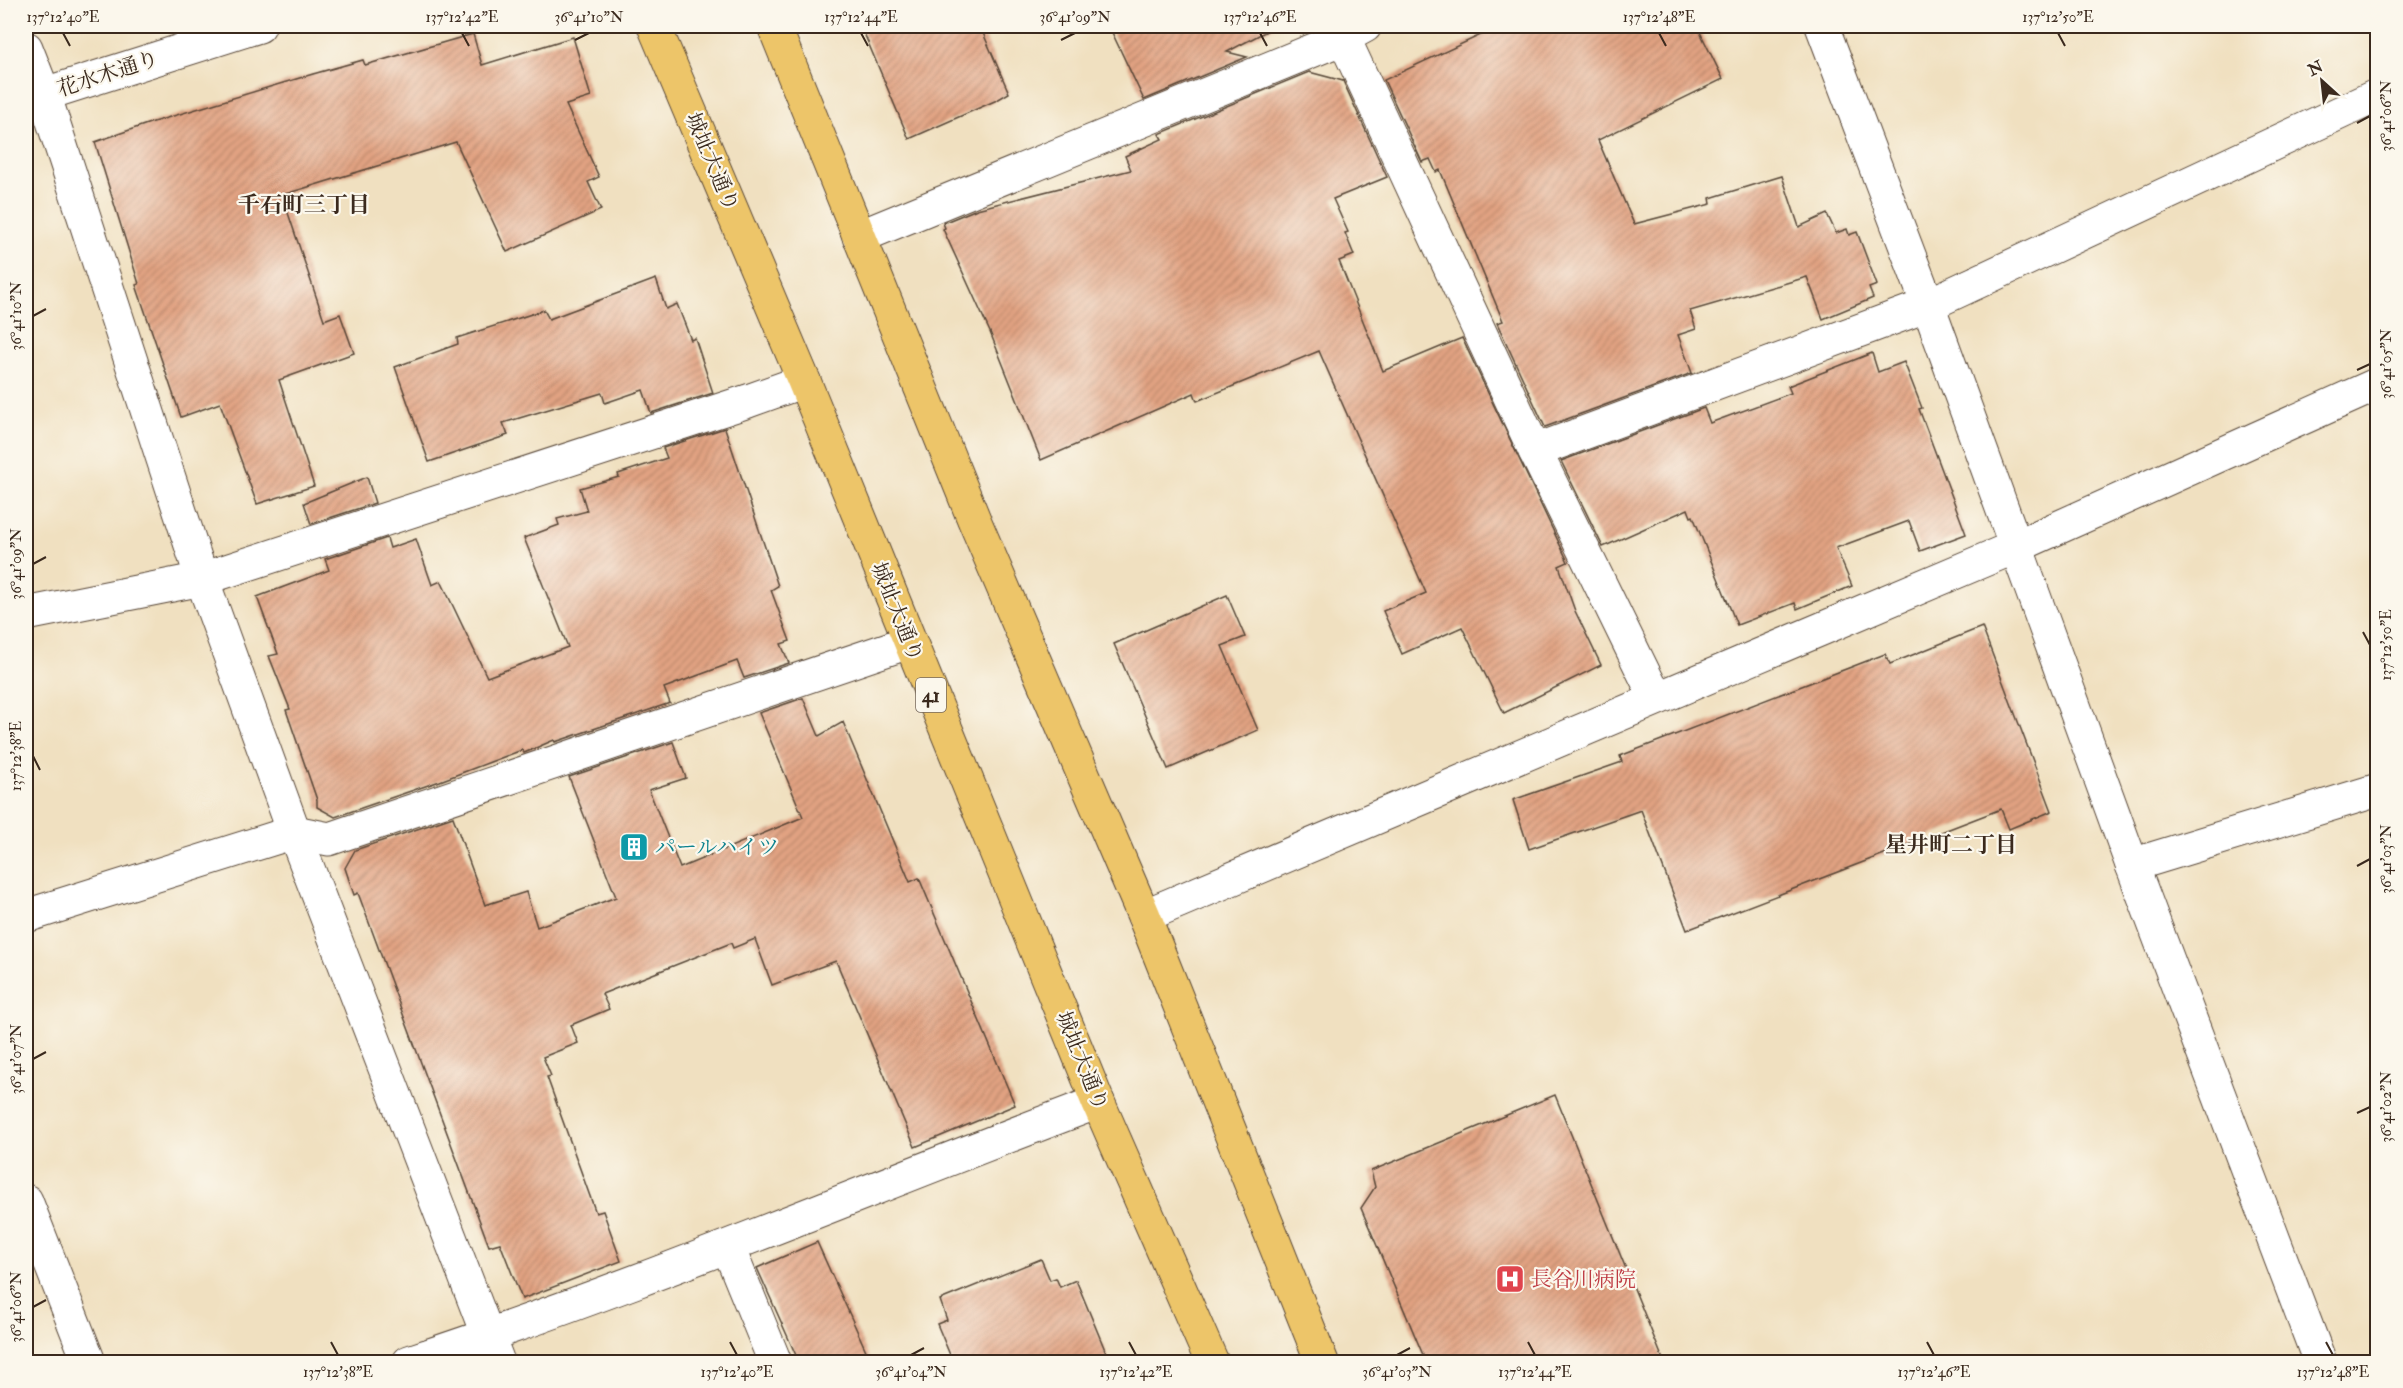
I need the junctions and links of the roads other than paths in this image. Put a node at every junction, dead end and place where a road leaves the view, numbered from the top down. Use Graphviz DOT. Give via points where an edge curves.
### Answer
graph roads {
  1 [pos="259,26"];
  2 [pos="654,26"];
  3 [pos="774,26"];
  4 [pos="1822,26"];
  5 [pos="1348,30"];
  6 [pos="26,48"];
  7 [pos="2378,94"];
  8 [pos="35,97"];
  9 [pos="859,237"];
  10 [pos="1928,305"];
  11 [pos="804,381"];
  12 [pos="2378,384"];
  13 [pos="1535,451"];
  14 [pos="2015,547"];
  15 [pos="202,579"];
  16 [pos="26,614"];
  17 [pos="909,642"];
  18 [pos="1656,698"];
  19 [pos="2378,790"];
  20 [pos="294,832"];
  21 [pos="2132,865"];
  22 [pos="26,916"];
  23 [pos="1144,916"];
  24 [pos="1098,1102"];
  25 [pos="26,1201"];
  26 [pos="728,1247"];
  27 [pos="493,1349"];
  28 [pos="89,1362"];
  29 [pos="410,1362"];
  30 [pos="775,1362"];
  31 [pos="1212,1362"];
  32 [pos="1322,1362"];
  33 [pos="2320,1362"];
  1 -- 8 [label="street, 花水木通り"];
  2 -- 11 [label="highway, 城址大通り / 41"];
  3 -- 9 [label="highway"];
  4 -- 10 [label="street"];
  5 -- 9 [label="street"];
  5 -- 13 [label="street"];
  6 -- 8 [label="street"];
  7 -- 10 [label="street"];
  8 -- 15 [label="street"];
  9 -- 23 [label="highway" via="975,522"];
  10 -- 13 [label="street"];
  10 -- 14 [label="street"];
  11 -- 15 [label="street"];
  11 -- 17 [label="highway, 城址大通り / 41"];
  12 -- 14 [label="street"];
  13 -- 18 [label="street"];
  14 -- 18 [label="street"];
  14 -- 21 [label="street"];
  15 -- 16 [label="street"];
  15 -- 20 [label="street"];
  17 -- 20 [label="street" via="329,839"];
  17 -- 24 [label="highway, 城址大通り / 41"];
  18 -- 23 [label="street"];
  19 -- 21 [label="street"];
  20 -- 22 [label="street"];
  20 -- 27 [label="street"];
  21 -- 33 [label="street"];
  23 -- 32 [label="highway"];
  24 -- 26 [label="street"];
  24 -- 31 [label="highway, 城址大通り / 41"];
  25 -- 28 [label="street"];
  26 -- 27 [label="street"];
  26 -- 30 [label="street"];
  27 -- 29 [label="street"];
}
